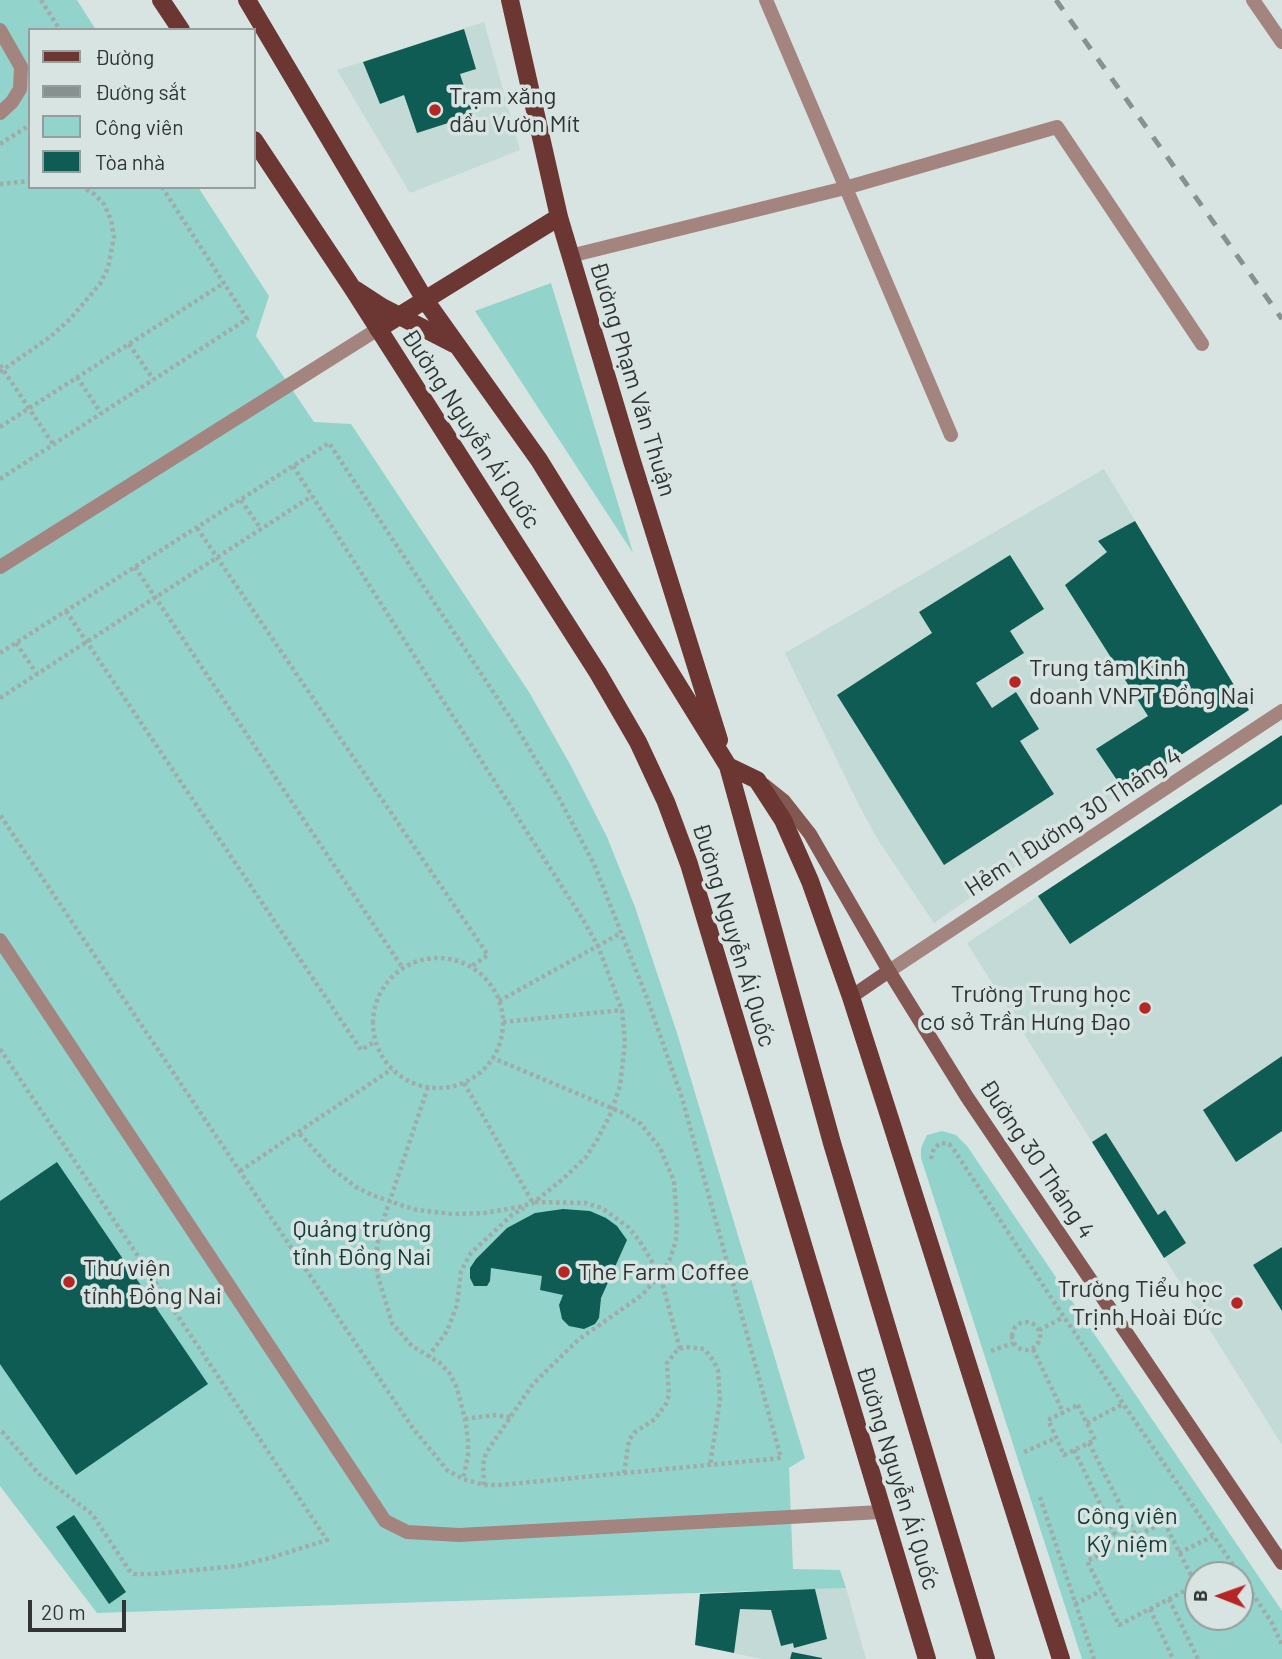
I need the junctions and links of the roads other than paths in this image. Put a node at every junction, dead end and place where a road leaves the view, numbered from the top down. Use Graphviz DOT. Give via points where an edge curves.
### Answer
graph roads {
  1 [pos="161,0"];
  2 [pos="247,0"];
  3 [pos="510,0"];
  4 [pos="766,0"];
  5 [pos="1253,0"];
  6 [pos="180,28"];
  7 [pos="0,30"];
  8 [pos="1282,42"];
  9 [pos="0,113"];
  10 [pos="256,143"];
  11 [pos="845,188"];
  12 [pos="559,217"];
  13 [pos="570,256"];
  14 [pos="353,289"];
  15 [pos="425,300"];
  16 [pos="400,316"];
  17 [pos="378,329"];
  18 [pos="1202,344"];
  19 [pos="456,345"];
  20 [pos="951,435"];
  21 [pos="0,566"];
  22 [pos="1282,711"];
  23 [pos="728,766"];
  24 [pos="757,780"];
  25 [pos="0,940"];
  26 [pos="889,971"];
  27 [pos="851,997"];
  28 [pos="881,1512"];
  29 [pos="1282,1563"];
  30 [pos="927,1659"];
  31 [pos="986,1659"];
  32 [pos="1060,1659"];
  1 -- 6 [label="main road"];
  2 -- 15 [label="main road, Đường Nguyễn Ái Quốc"];
  3 -- 12 [label="main road, Đường Phạm Văn Thuận"];
  4 -- 11 [label="street"];
  5 -- 8 [label="street"];
  7 -- 9 [label="street" via="21,67 20,89"];
  10 -- 14 [label="main road, Đường Nguyễn Ái Quốc"];
  11 -- 13 [label="street"];
  11 -- 18 [label="street" via="1057,127"];
  11 -- 20 [label="street"];
  12 -- 13 [label="main road, Đường Phạm Văn Thuận"];
  12 -- 15 [label="main road"];
  13 -- 23 [label="main road, Đường Phạm Văn Thuận"];
  14 -- 16 [label="main road, Đường Nguyễn Ái Quốc"];
  14 -- 17 [label="main road, Đường Nguyễn Ái Quốc"];
  15 -- 16 [label="main road"];
  15 -- 19 [label="main road, Đường Nguyễn Ái Quốc"];
  16 -- 17 [label="main road"];
  16 -- 19 [label="main road, Đường Nguyễn Ái Quốc"];
  17 -- 21 [label="street"];
  17 -- 28 [label="main road, Đường Nguyễn Ái Quốc" via="598,673 666,802 779,1161"];
  19 -- 23 [label="main road, Đường Nguyễn Ái Quốc" via="539,460"];
  22 -- 26 [label="street, Hẻm 1 Đường 30 Tháng 4"];
  23 -- 24 [label="main road"];
  23 -- 31 [label="main road, Đường Nguyễn Ái Quốc" via="832,1143"];
  24 -- 26 [label="main road, Đường 30 Tháng 4" via="798,817"];
  24 -- 27 [label="main road" via="799,852"];
  25 -- 28 [label="street" via="384,1521 407,1532 459,1535"];
  26 -- 27 [label="main road"];
  26 -- 29 [label="main road, Đường 30 Tháng 4" via="967,1097"];
  27 -- 32 [label="main road"];
  28 -- 30 [label="main road, Đường Nguyễn Ái Quốc"];
}
